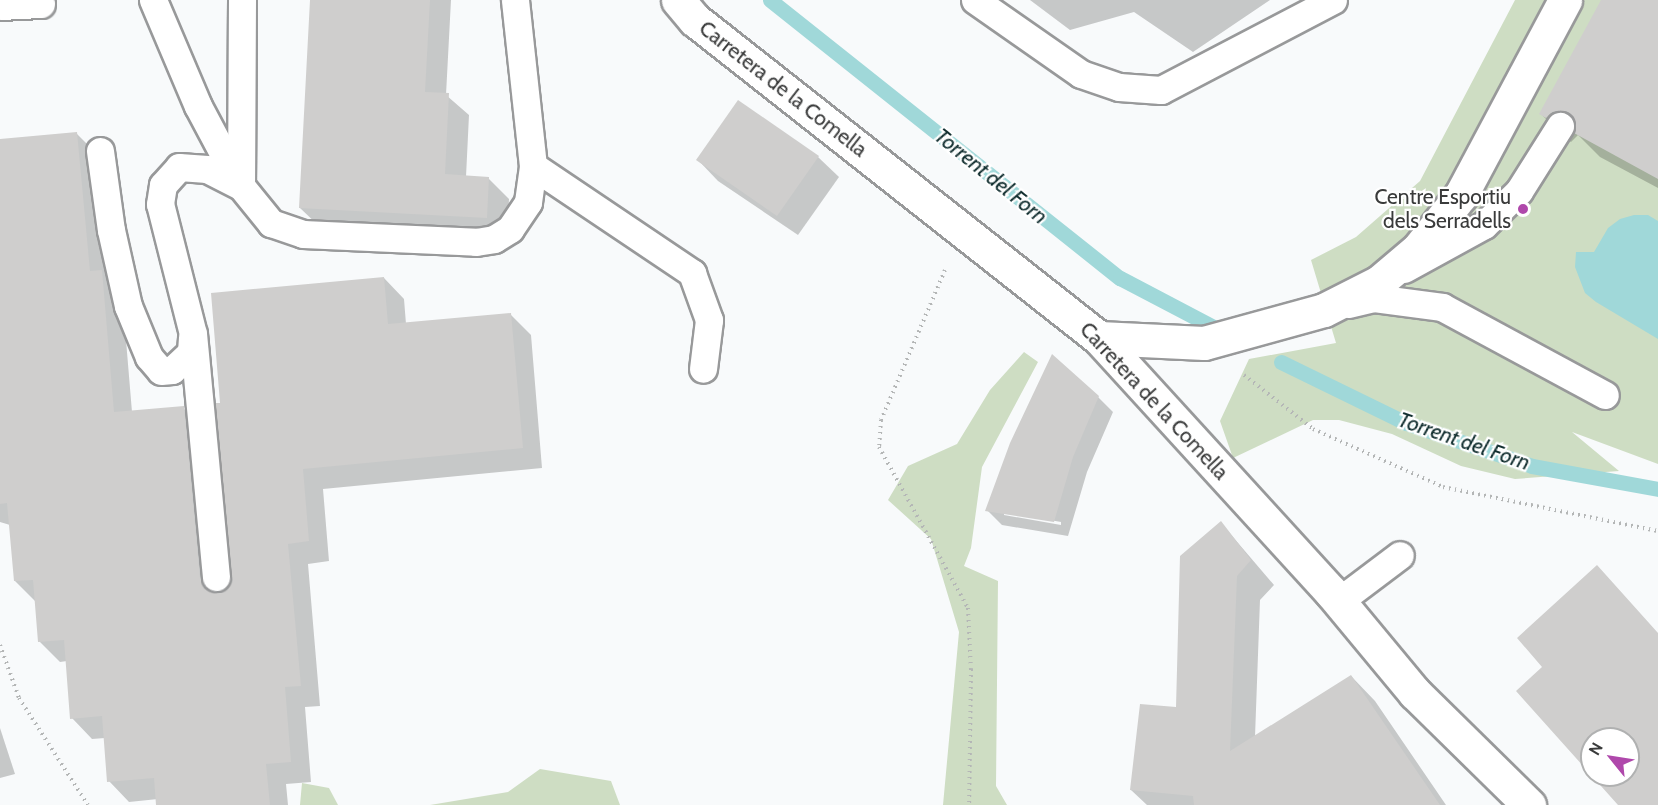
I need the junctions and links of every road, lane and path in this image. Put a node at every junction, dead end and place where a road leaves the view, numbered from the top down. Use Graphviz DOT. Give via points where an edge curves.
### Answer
graph roads {
  1 [pos="153,0"];
  2 [pos="242,0"];
  3 [pos="515,0"];
  4 [pos="678,0"];
  5 [pos="975,0"];
  6 [pos="1333,0"];
  7 [pos="1565,0"];
  8 [pos="41,4"];
  9 [pos="0,6"];
  10 [pos="1560,126"];
  11 [pos="100,150"];
  12 [pos="532,166"];
  13 [pos="241,186"];
  14 [pos="962,231"];
  15 [pos="1378,282"];
  16 [pos="1324,310"];
  17 [pos="193,334"];
  18 [pos="1099,338"];
  19 [pos="1204,343"];
  20 [pos="703,369"];
  21 [pos="1605,395"];
  22 [pos="1658,531"];
  23 [pos="1400,555"];
  24 [pos="216,577"];
  25 [pos="1338,602"];
  26 [pos="0,645"];
  27 [pos="88,805"];
  28 [pos="969,805"];
  29 [pos="1529,805"];
  1 -- 13 [label="lane" via="198,106"];
  2 -- 13 [label="lane"];
  3 -- 12 [label="lane"];
  4 -- 14 [label="main road, Carretera de la Comella" via="695,20"];
  5 -- 6 [label="lane" via="1081,74 1119,87 1161,90"];
  7 -- 15 [label="main road" via="1461,195 1418,249"];
  8 -- 9 [label="lane"];
  10 -- 15 [label="lane" via="1519,191 1484,225"];
  11 -- 17 [label="lane" via="111,230 128,306 149,357 161,371 172,370 191,352"];
  12 -- 13 [label="lane" via="528,202 510,229 494,239 476,242 303,234 271,223"];
  12 -- 20 [label="lane" via="692,273 709,320"];
  13 -- 17 [label="lane" via="207,169 179,167 163,185 160,204"];
  14 -- 18 [label="main road, Carretera de la Comella"];
  14 -- 28 [label="path" via="888,401 881,420 879,447 968,608"];
  15 -- 16 [label="main road"];
  16 -- 19 [label="main road"];
  16 -- 21 [label="lane" via="1374,298 1442,307"];
  17 -- 24 [label="lane"];
  18 -- 19 [label="main road"];
  18 -- 25 [label="main road, Carretera de la Comella"];
  19 -- 22 [label="path" via="1313,429 1443,487"];
  23 -- 25 [label="lane"];
  25 -- 29 [label="main road, Carretera de la Comella" via="1415,693"];
  26 -- 27 [label="path" via="19,698"];
}
